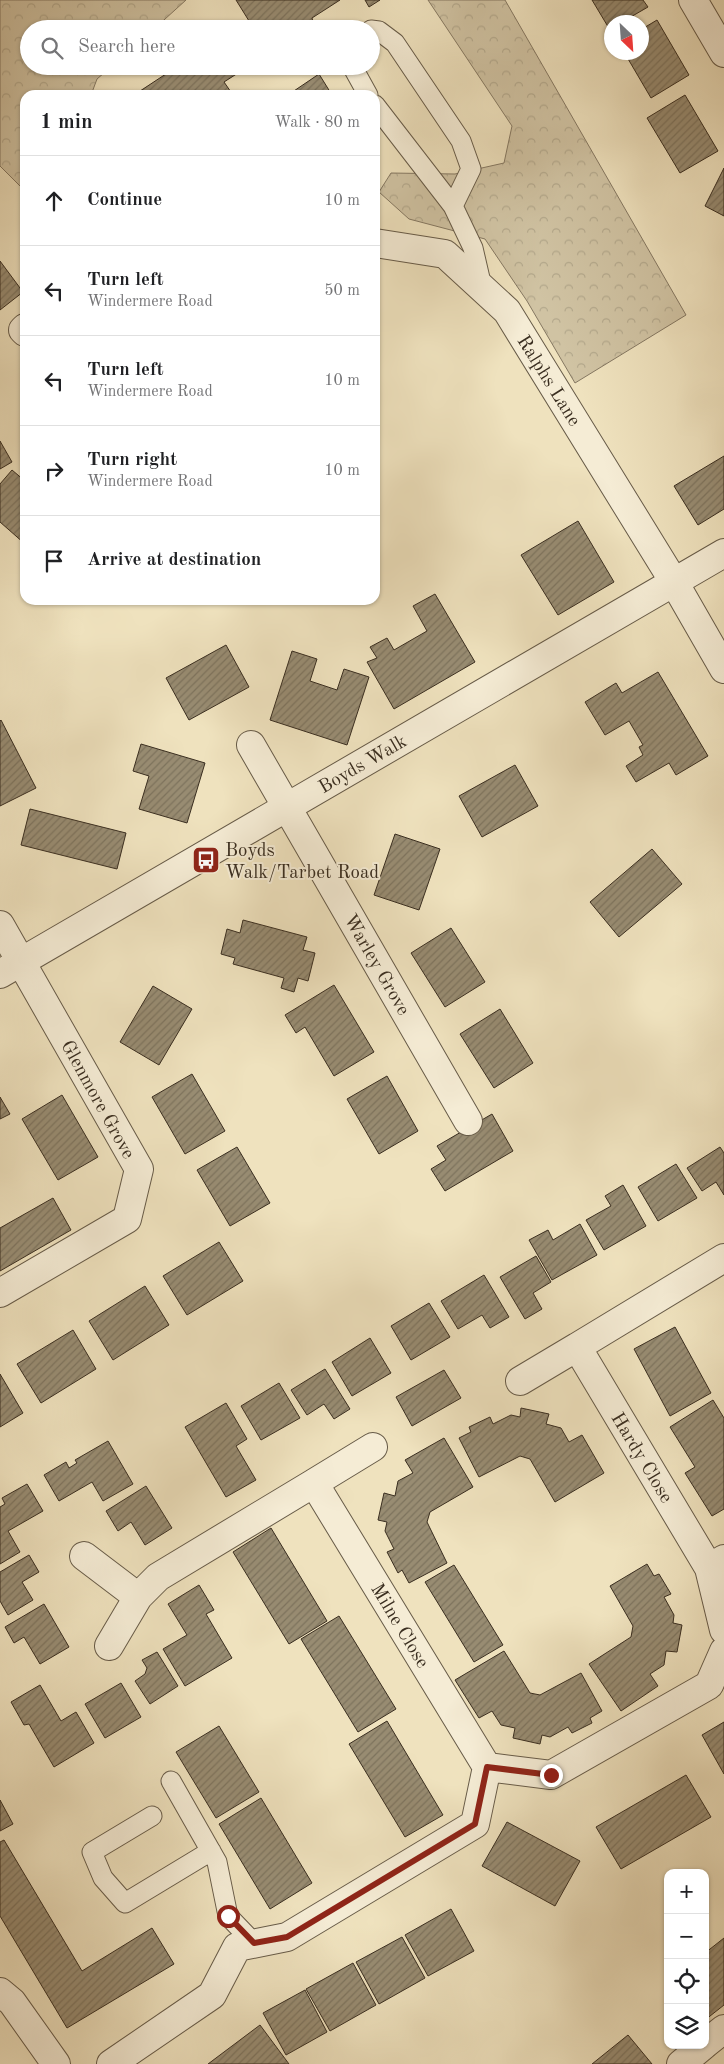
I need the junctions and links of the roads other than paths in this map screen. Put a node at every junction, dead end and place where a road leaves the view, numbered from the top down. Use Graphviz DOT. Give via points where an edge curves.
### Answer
graph roads {
  1 [pos="693,0"];
  2 [pos="380,31"];
  3 [pos="724,53"];
  4 [pos="357,75"];
  5 [pos="365,90"];
  6 [pos="380,111"];
  7 [pos="453,206"];
  8 [pos="380,244"];
  9 [pos="482,288"];
  10 [pos="724,553"];
  11 [pos="674,582"];
  12 [pos="724,669"];
  13 [pos="251,745"];
  14 [pos="288,807"];
  15 [pos="0,926"];
  16 [pos="11,967"];
  17 [pos="468,1121"];
  18 [pos="724,1258"];
  19 [pos="0,1292"];
  20 [pos="577,1347"];
  21 [pos="520,1381"];
  22 [pos="373,1447"];
  23 [pos="314,1483"];
  24 [pos="84,1556"];
  25 [pos="716,1564"];
  26 [pos="138,1597"];
  27 [pos="724,1630"];
  28 [pos="109,1646"];
  29 [pos="724,1651"];
  30 [pos="487,1767"];
  31 [pos="171,1781"];
  32 [pos="152,1816"];
  33 [pos="211,1851"];
  34 [pos="254,1943"];
  35 [pos="0,1992"];
  36 [pos="724,2029"];
  37 [pos="694,2055"];
  38 [pos="56,2064"];
  39 [pos="111,2064"];
  1 -- 3 [label="street"];
  2 -- 7 [label="lane" via="395,43 461,141 471,169"];
  4 -- 5 [label="lane"];
  6 -- 7 [label="lane"];
  7 -- 9 [label="lane" via="473,248"];
  8 -- 9 [label="street, Ralphs Lane" via="445,254"];
  9 -- 11 [label="street, Ralphs Lane" via="507,311"];
  10 -- 11 [label="street, Boyds Walk"];
  11 -- 12 [label="street, Ralphs Lane"];
  11 -- 14 [label="street, Boyds Walk"];
  13 -- 14 [label="street, Warley Grove"];
  14 -- 16 [label="street, Boyds Walk"];
  14 -- 17 [label="street, Warley Grove"];
  15 -- 16 [label="street, Glenmore Grove"];
  16 -- 19 [label="street, Glenmore Grove" via="139,1169 126,1218"];
  18 -- 20 [label="street"];
  20 -- 21 [label="street"];
  20 -- 25 [label="street, Hardy Close"];
  22 -- 23 [label="street"];
  23 -- 26 [label="street" via="158,1577"];
  23 -- 30 [label="street, Milne Close"];
  24 -- 26 [label="street"];
  25 -- 27 [label="street, Hardy Close"];
  26 -- 28 [label="street"];
  29 -- 30 [label="street" via="709,1685 551,1775"];
  30 -- 34 [label="street" via="475,1824 287,1937"];
  31 -- 33 [label="lane"];
  32 -- 33 [label="lane" via="92,1852 103,1878 125,1903"];
  33 -- 34 [label="lane" via="217,1862 228,1916"];
  34 -- 39 [label="street" via="237,1946 212,1995"];
  35 -- 38 [label="street" via="12,2002"];
  36 -- 37 [label="street"];
}
